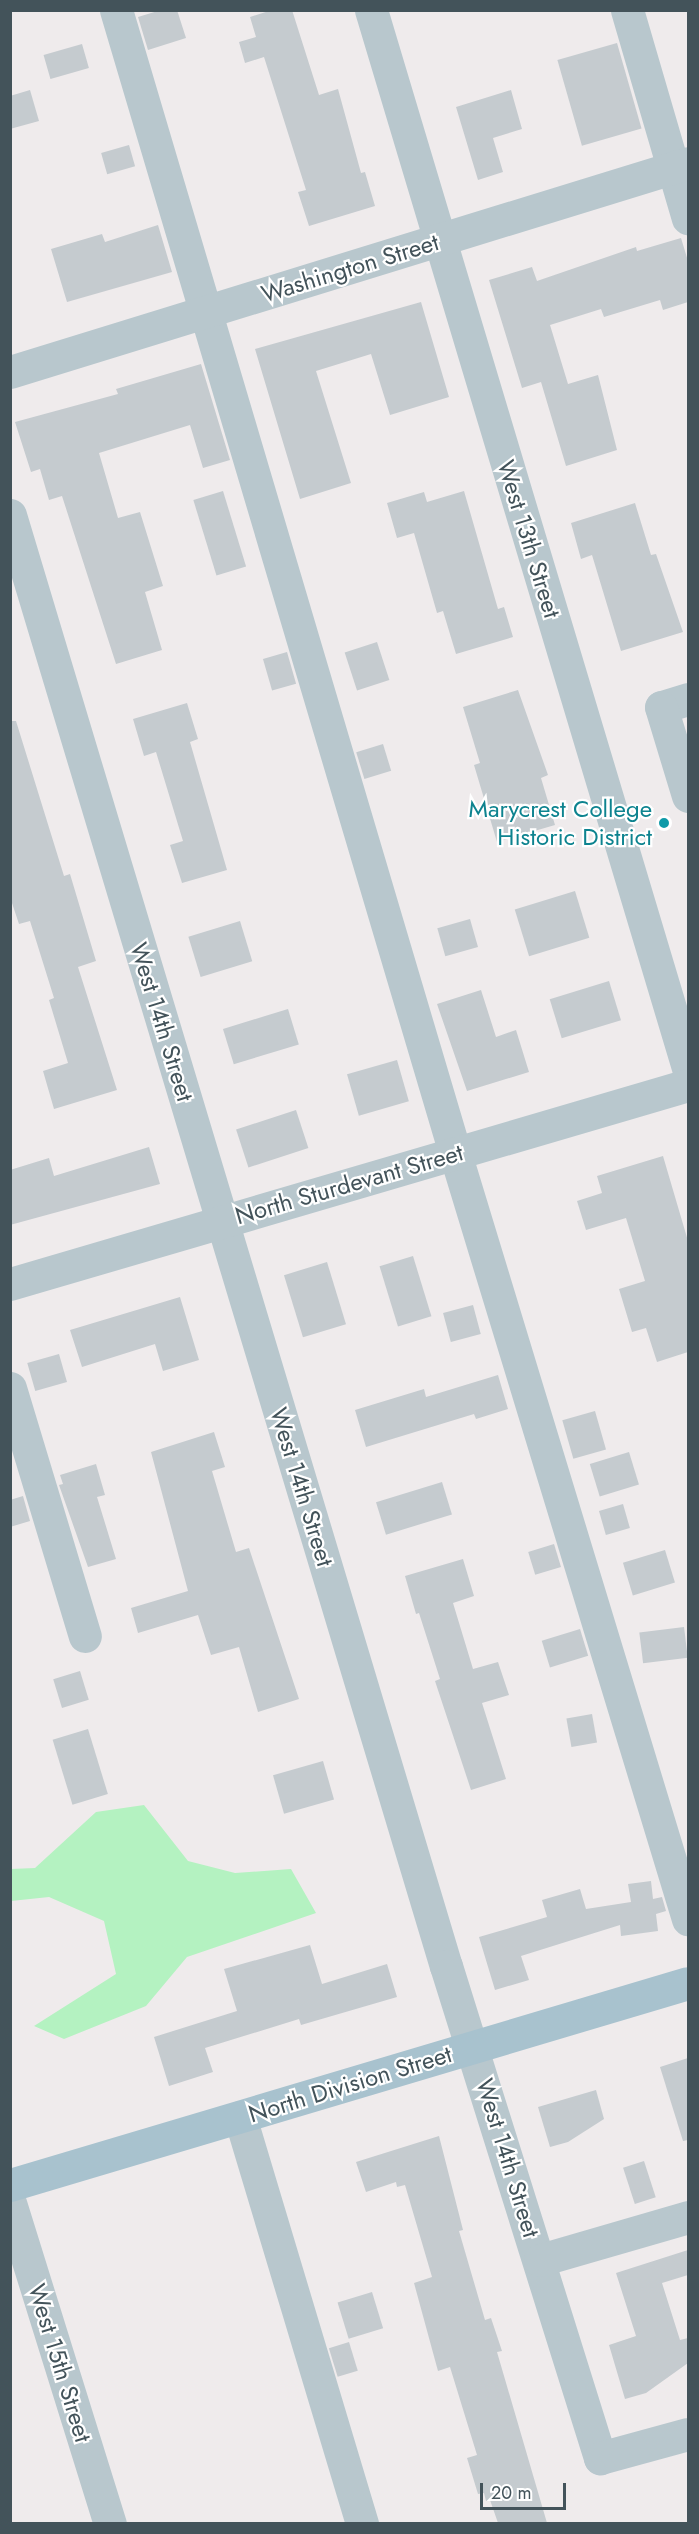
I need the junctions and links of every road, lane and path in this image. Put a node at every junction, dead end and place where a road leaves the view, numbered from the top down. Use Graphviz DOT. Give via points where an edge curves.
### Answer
graph roads {
  1 [pos="116,10"];
  2 [pos="370,10"];
  3 [pos="627,10"];
  4 [pos="681,166"];
  5 [pos="688,218"];
  6 [pos="439,240"];
  7 [pos="205,313"];
  8 [pos="10,372"];
  9 [pos="10,515"];
  10 [pos="688,699"];
  11 [pos="688,796"];
  12 [pos="688,1068"];
  13 [pos="688,1085"];
  14 [pos="455,1153"];
  15 [pos="222,1222"];
  16 [pos="10,1284"];
  17 [pos="10,1388"];
  18 [pos="85,1636"];
  19 [pos="688,1919"];
  20 [pos="688,1983"];
  21 [pos="473,2048"];
  22 [pos="240,2117"];
  23 [pos="10,2185"];
  24 [pos="10,2203"];
  25 [pos="688,2217"];
  26 [pos="540,2260"];
  27 [pos="688,2434"];
  28 [pos="110,2523"];
  29 [pos="362,2523"];
  1 -- 7 [label="street"];
  2 -- 6 [label="street, West 13th Street"];
  3 -- 4 [label="street"];
  4 -- 5 [label="street"];
  4 -- 6 [label="street, Washington Street"];
  6 -- 7 [label="street, Washington Street"];
  6 -- 12 [label="street, West 13th Street"];
  7 -- 8 [label="street, Washington Street"];
  7 -- 14 [label="street"];
  9 -- 15 [label="street, West 14th Street"];
  10 -- 11 [label="street" via="661,707"];
  13 -- 14 [label="street, North Sturdevant Street"];
  14 -- 15 [label="street, North Sturdevant Street"];
  14 -- 19 [label="street"];
  15 -- 16 [label="street, North Sturdevant Street"];
  15 -- 21 [label="street, West 14th Street"];
  17 -- 18 [label="street"];
  20 -- 21 [label="main road, North Division Street"];
  21 -- 22 [label="main road, North Division Street"];
  21 -- 26 [label="street, West 14th Street"];
  22 -- 23 [label="main road, North Division Street"];
  22 -- 29 [label="street"];
  24 -- 28 [label="street, West 15th Street"];
  25 -- 26 [label="street"];
  26 -- 27 [label="street, West 14th Street" via="600,2458"];
}
